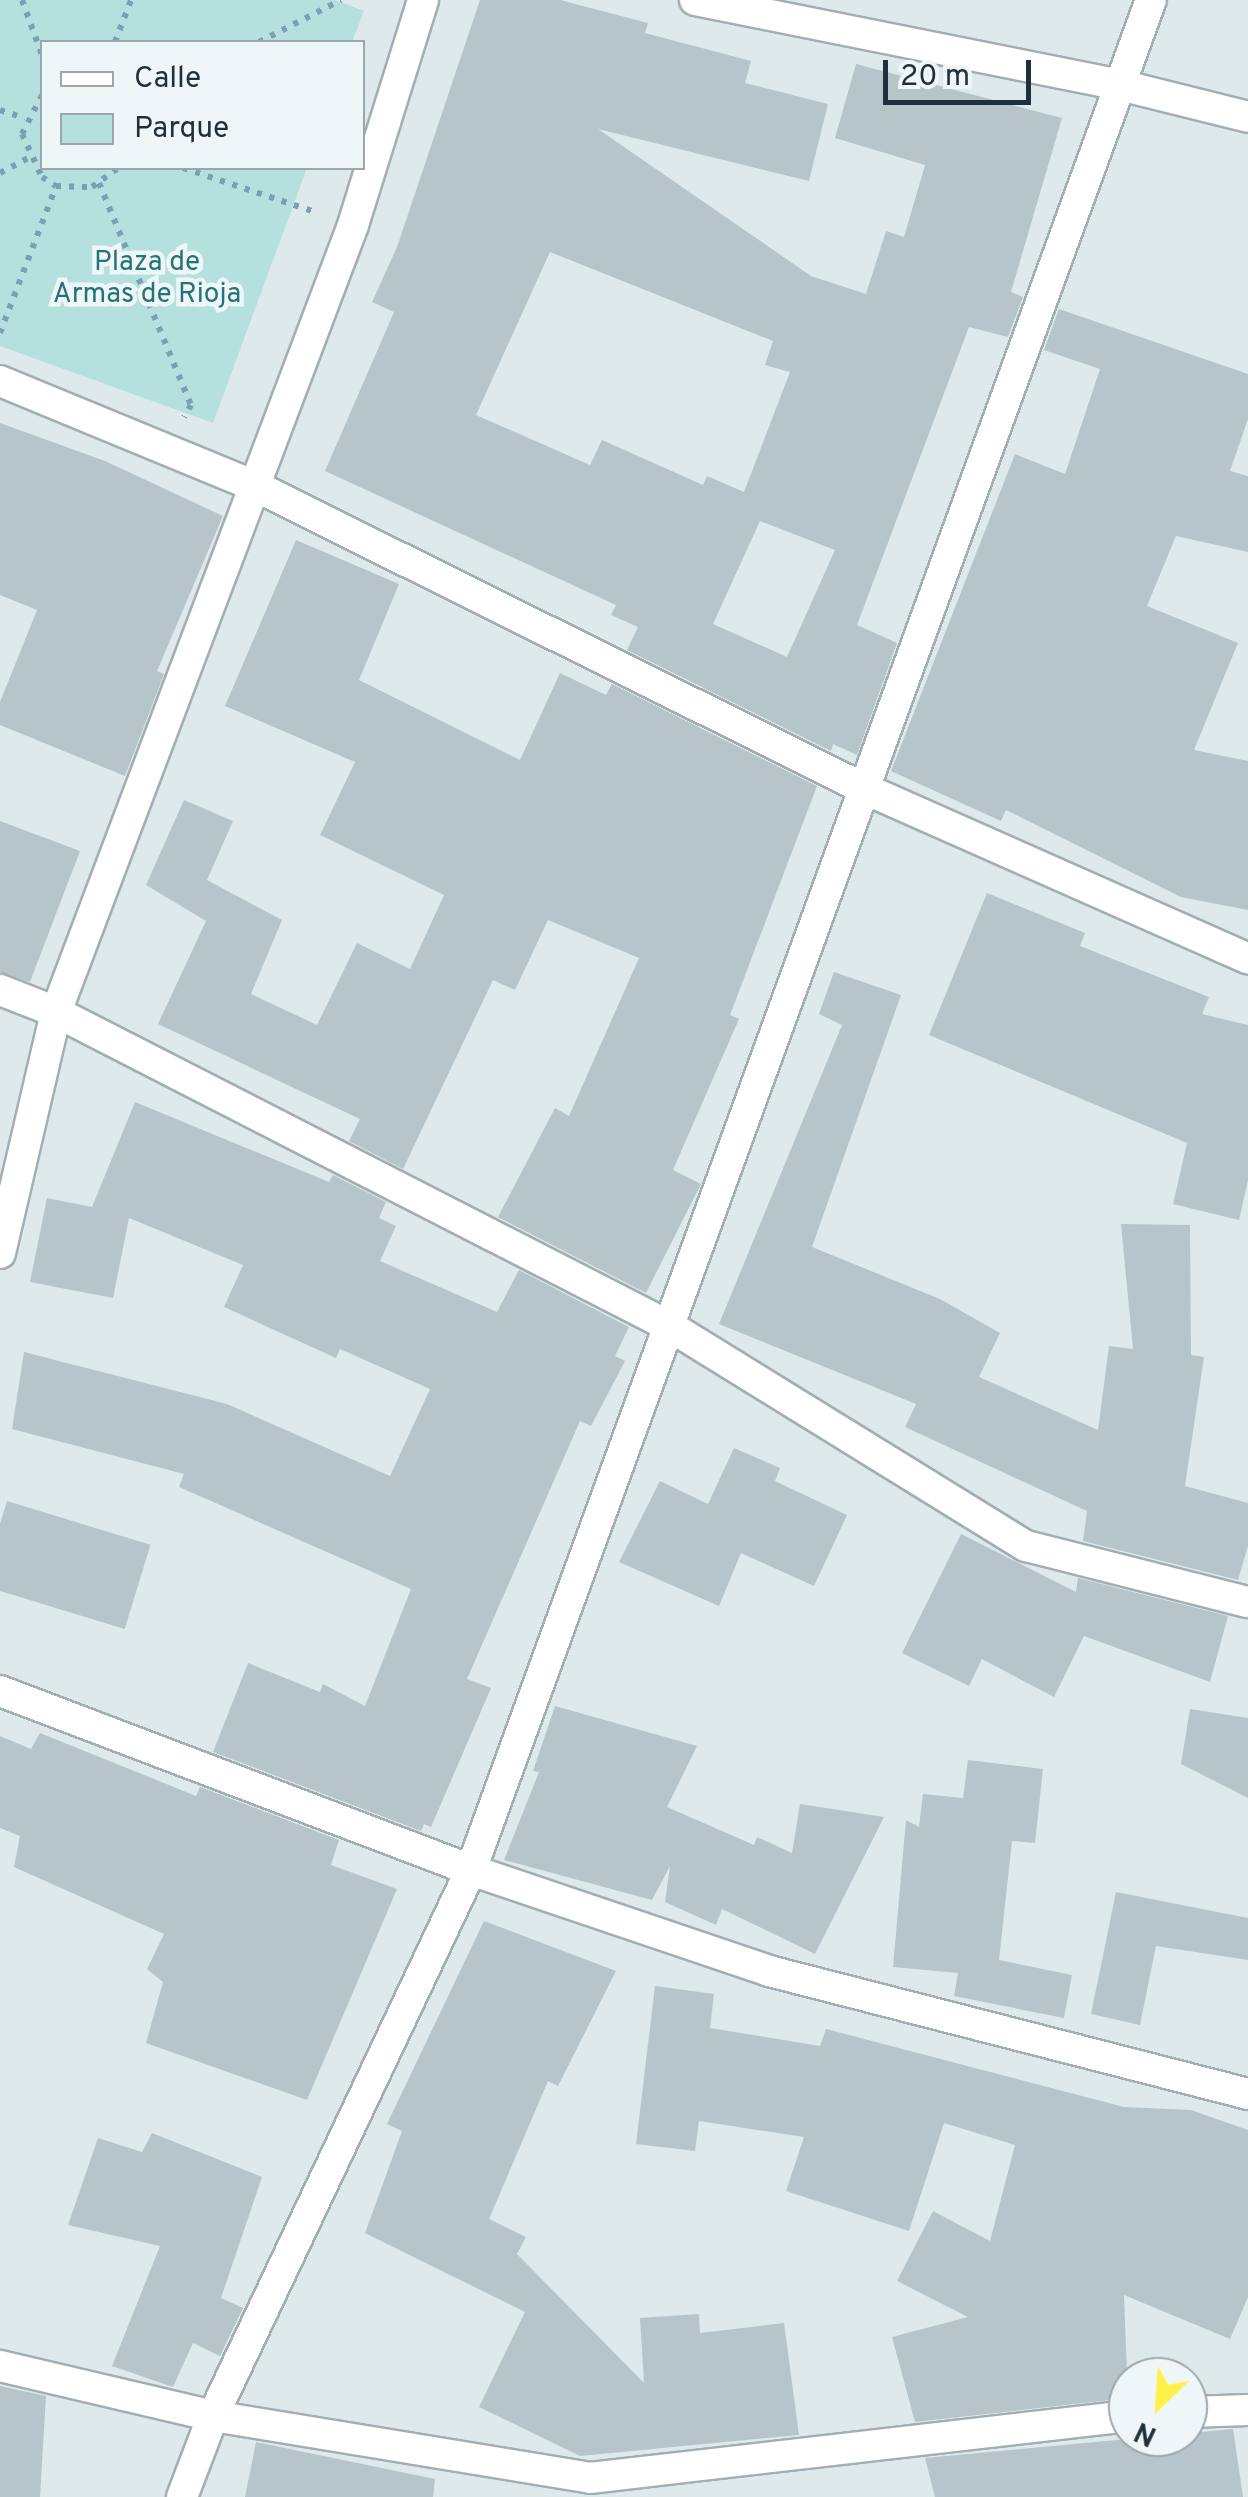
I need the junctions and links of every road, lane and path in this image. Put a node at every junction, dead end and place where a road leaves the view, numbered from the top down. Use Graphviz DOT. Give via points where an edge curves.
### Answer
graph roads {
  1 [pos="22,0"];
  2 [pos="131,0"];
  3 [pos="341,0"];
  4 [pos="423,0"];
  5 [pos="695,0"];
  6 [pos="1151,0"];
  7 [pos="116,40"];
  8 [pos="263,40"];
  9 [pos="40,50"];
  10 [pos="1120,85"];
  11 [pos="40,98"];
  12 [pos="0,110"];
  13 [pos="1248,117"];
  14 [pos="25,118"];
  15 [pos="28,158"];
  16 [pos="116,170"];
  17 [pos="190,170"];
  18 [pos="0,173"];
  19 [pos="100,183"];
  20 [pos="56,186"];
  21 [pos="353,225"];
  22 [pos="0,333"];
  23 [pos="0,381"];
  24 [pos="166,447"];
  25 [pos="257,488"];
  26 [pos="863,788"];
  27 [pos="1248,959"];
  28 [pos="0,990"];
  29 [pos="56,1012"];
  30 [pos="0,1253"];
  31 [pos="671,1327"];
  32 [pos="1248,1602"];
  33 [pos="0,1691"];
  34 [pos="471,1870"];
  35 [pos="1248,2094"];
  36 [pos="0,2366"];
  37 [pos="1248,2410"];
  38 [pos="1208,2411"];
  39 [pos="213,2416"];
  40 [pos="1108,2418"];
  41 [pos="182,2497"];
  1 -- 9 [label="path"];
  2 -- 7 [label="path"];
  3 -- 8 [label="path"];
  4 -- 21 [label="street"];
  5 -- 10 [label="street"];
  6 -- 10 [label="street"];
  10 -- 13 [label="street"];
  10 -- 26 [label="street"];
  11 -- 14 [label="path"];
  12 -- 14 [label="path"];
  14 -- 15 [label="path"];
  15 -- 18 [label="path"];
  15 -- 20 [label="path"];
  16 -- 19 [label="path"];
  17 -- 21 [label="path"];
  19 -- 20 [label="path"];
  19 -- 24 [label="path" via="191,405"];
  20 -- 22 [label="path"];
  21 -- 25 [label="street"];
  23 -- 24 [label="street"];
  24 -- 25 [label="street"];
  25 -- 26 [label="street"];
  25 -- 29 [label="street"];
  26 -- 27 [label="street"];
  26 -- 31 [label="street"];
  28 -- 29 [label="street"];
  29 -- 30 [label="street"];
  29 -- 31 [label="street"];
  31 -- 32 [label="street" via="1026,1546"];
  31 -- 34 [label="street"];
  33 -- 34 [label="street"];
  34 -- 35 [label="street" via="769,1971"];
  34 -- 39 [label="street"];
  36 -- 39 [label="street"];
  37 -- 38 [label="street"];
  39 -- 40 [label="street" via="590,2478"];
  39 -- 41 [label="street"];
}
